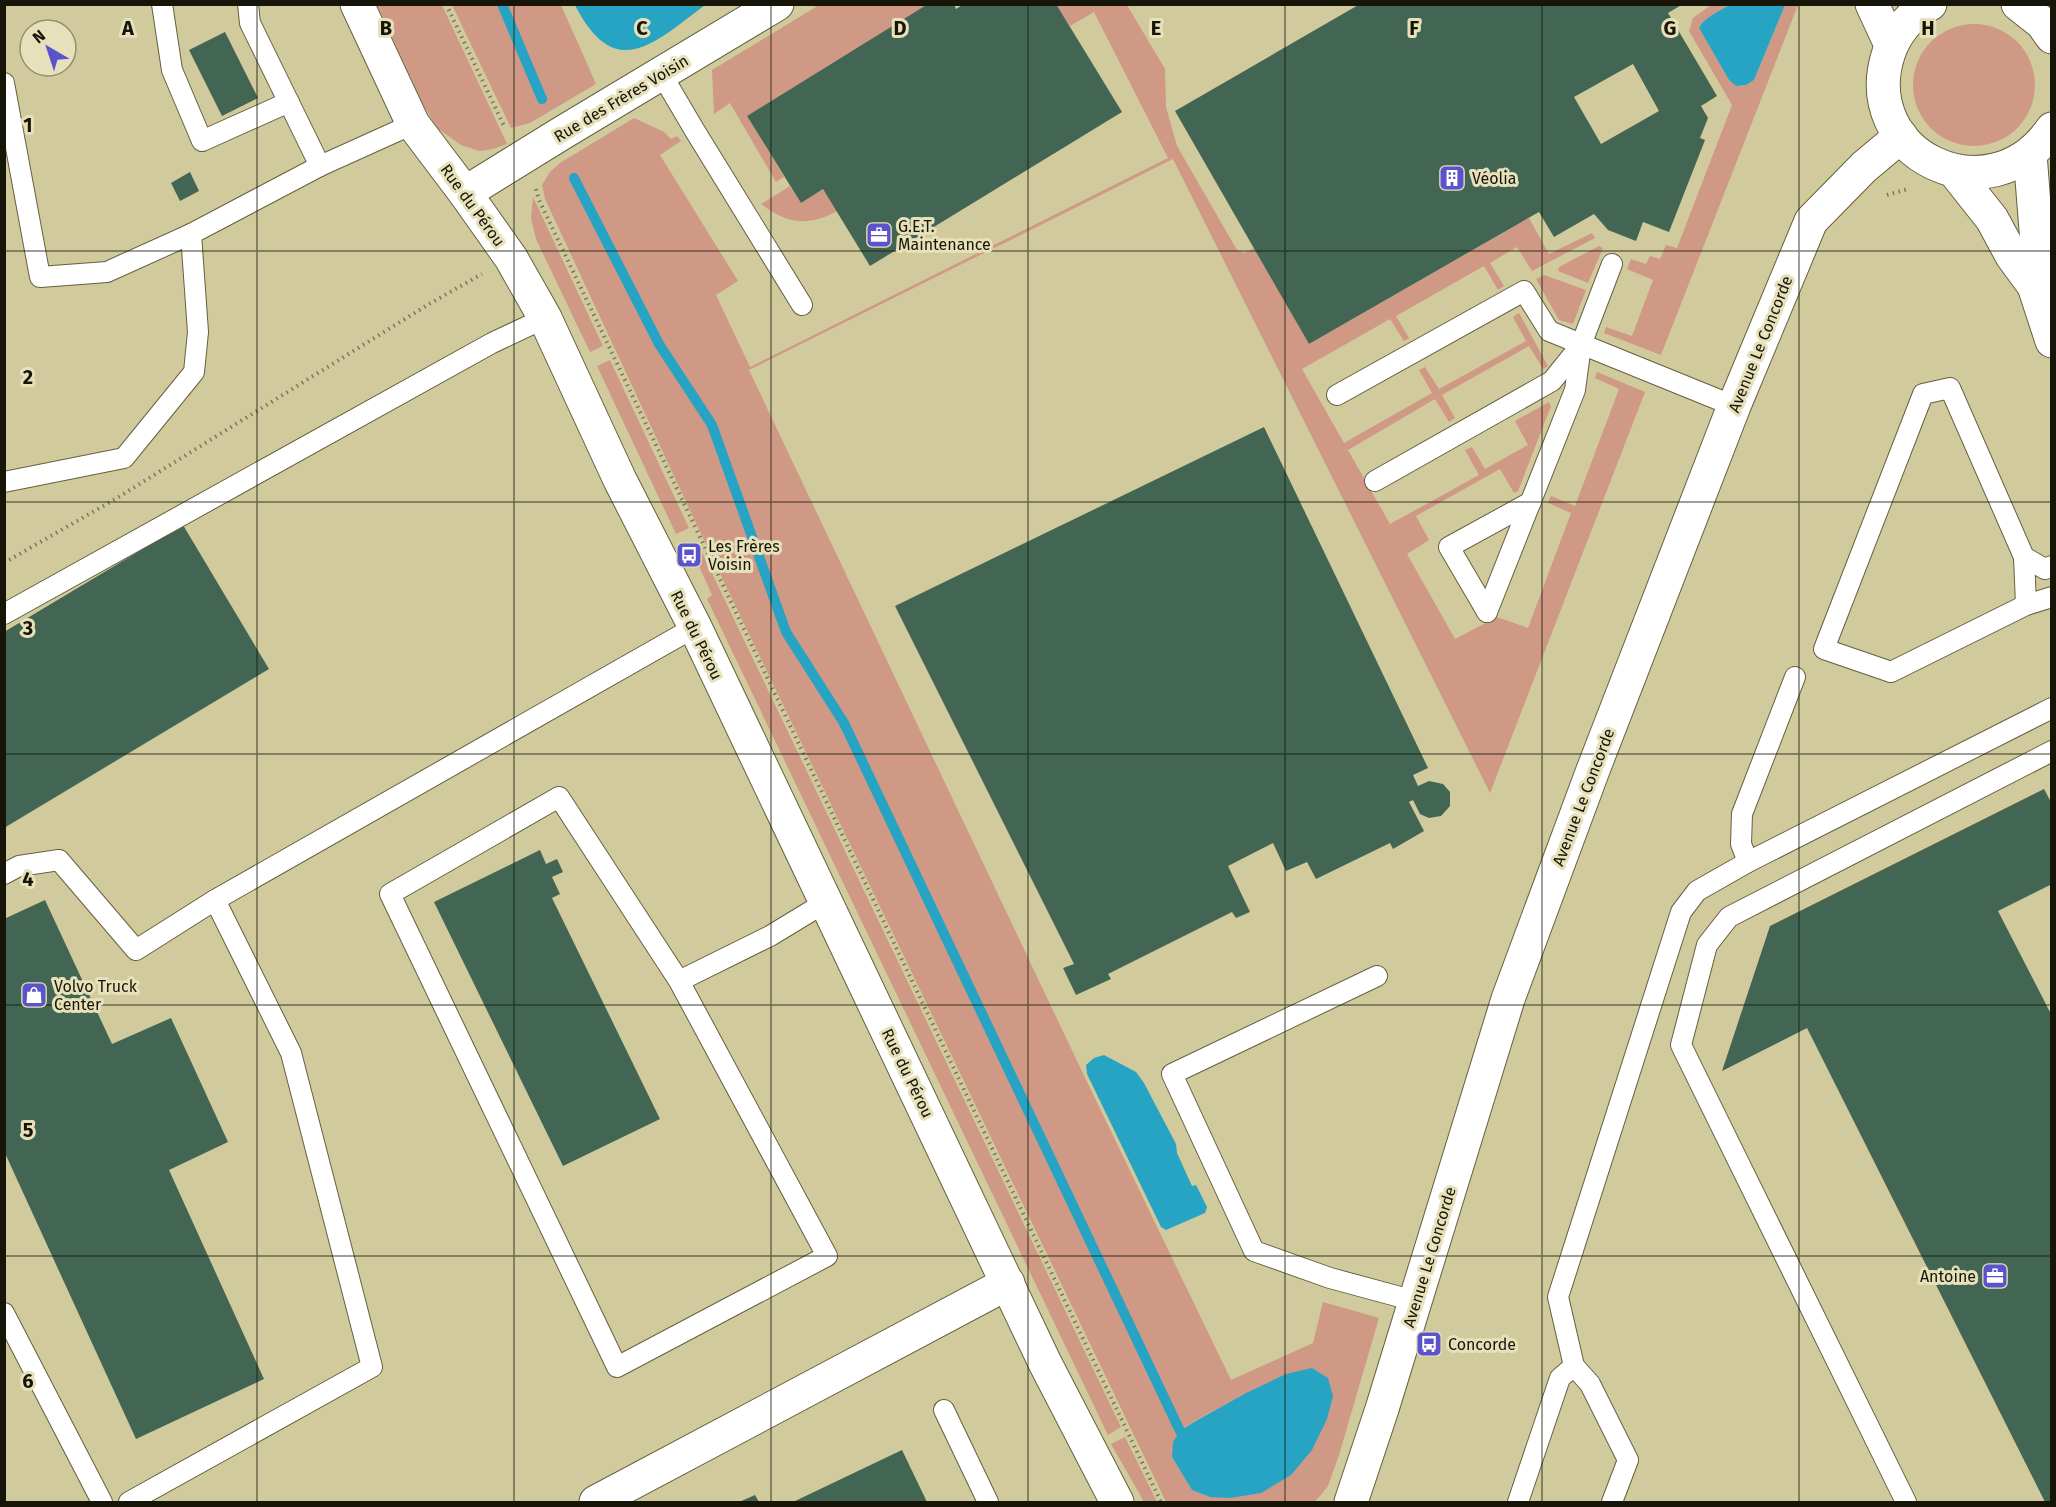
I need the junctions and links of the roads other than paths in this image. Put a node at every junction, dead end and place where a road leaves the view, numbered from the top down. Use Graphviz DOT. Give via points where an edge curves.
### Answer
graph roads {
  1 [pos="162,4"];
  2 [pos="248,4"];
  3 [pos="357,4"];
  4 [pos="777,4"];
  5 [pos="1872,4"];
  6 [pos="1930,4"];
  7 [pos="2018,4"];
  8 [pos="2052,37"];
  9 [pos="1891,45"];
  10 [pos="662,75"];
  11 [pos="4,83"];
  12 [pos="289,102"];
  13 [pos="414,124"];
  14 [pos="2052,129"];
  15 [pos="1901,136"];
  16 [pos="2030,154"];
  17 [pos="320,166"];
  18 [pos="1954,171"];
  19 [pos="465,193"];
  20 [pos="191,234"];
  21 [pos="1612,264"];
  22 [pos="2034,286"];
  23 [pos="802,305"];
  24 [pos="545,318"];
  25 [pos="2052,341"];
  26 [pos="1581,345"];
  27 [pos="1337,395"];
  28 [pos="1734,406"];
  29 [pos="1375,481"];
  30 [pos="4,482"];
  31 [pos="1531,502"];
  32 [pos="2024,557"];
  33 [pos="2052,566"];
  34 [pos="2052,597"];
  35 [pos="2026,605"];
  36 [pos="4,614"];
  37 [pos="694,627"];
  38 [pos="1795,677"];
  39 [pos="2052,708"];
  40 [pos="2052,751"];
  41 [pos="1748,862"];
  42 [pos="4,874"];
  43 [pos="215,900"];
  44 [pos="826,902"];
  45 [pos="1377,976"];
  46 [pos="679,981"];
  47 [pos="1008,1283"];
  48 [pos="1415,1301"];
  49 [pos="4,1313"];
  50 [pos="1574,1366"];
  51 [pos="944,1410"];
  52 [pos="600,1502"];
  53 [pos="102,1503"];
  54 [pos="129,1503"];
  55 [pos="988,1503"];
  56 [pos="1117,1503"];
  57 [pos="1351,1503"];
  58 [pos="1518,1503"];
  59 [pos="1612,1503"];
  60 [pos="1906,1503"];
  1 -- 12 [label="lane" via="172,70 202,141"];
  2 -- 12 [label="lane" via="250,23"];
  3 -- 13 [label="street, Rue du Pérou"];
  4 -- 10 [label="street, Rue des Frères Voisin"];
  5 -- 9 [label="street"];
  6 -- 9 [label="street" via="1910,19"];
  7 -- 8 [label="street" via="2042,23"];
  9 -- 15 [label="street" via="1884,92 1892,123"];
  10 -- 19 [label="street, Rue des Frères Voisin"];
  10 -- 23 [label="lane"];
  11 -- 20 [label="lane" via="40,277 106,272"];
  12 -- 17 [label="lane"];
  13 -- 17 [label="lane"];
  13 -- 19 [label="street, Rue du Pérou"];
  14 -- 16 [label="street"];
  15 -- 18 [label="street" via="1934,164"];
  15 -- 28 [label="street, Avenue Le Concorde" via="1810,221"];
  16 -- 18 [label="street" via="1996,170"];
  16 -- 22 [label="street" via="2038,255"];
  17 -- 20 [label="lane"];
  18 -- 22 [label="street" via="1992,219"];
  19 -- 24 [label="street, Rue du Pérou" via="511,258"];
  20 -- 30 [label="lane" via="198,332 194,372 124,458"];
  21 -- 26 [label="lane"];
  22 -- 25 [label="street"];
  24 -- 36 [label="lane" via="481,348"];
  24 -- 37 [label="street, Rue du Pérou"];
  26 -- 27 [label="lane" via="1549,332 1524,291"];
  26 -- 28 [label="lane"];
  26 -- 29 [label="lane" via="1552,381"];
  26 -- 31 [label="lane" via="1575,390"];
  28 -- 48 [label="street, Avenue Le Concorde" via="1508,999"];
  31 -- 31 [label="lane" via="1509,557 1486,612 1449,547"];
  32 -- 33 [label="lane" via="2045,569"];
  32 -- 35 [label="lane"];
  32 -- 35 [label="lane" via="1950,387 1923,394 1824,649 1890,672"];
  34 -- 35 [label="lane"];
  37 -- 43 [label="lane"];
  37 -- 44 [label="street, Rue du Pérou"];
  38 -- 41 [label="lane" via="1742,814 1741,844"];
  39 -- 41 [label="lane"];
  40 -- 60 [label="lane" via="1729,917 1707,945 1681,1045"];
  41 -- 50 [label="lane" via="1697,891 1682,912 1558,1297"];
  42 -- 43 [label="lane" via="19,866 59,860 136,950"];
  43 -- 54 [label="lane" via="291,1053 372,1367"];
  44 -- 46 [label="lane" via="770,936"];
  44 -- 47 [label="street, Rue du Pérou"];
  45 -- 48 [label="lane" via="1172,1074 1254,1251 1330,1278"];
  46 -- 46 [label="lane" via="559,797 390,894 617,1367 827,1256"];
  47 -- 52 [label="street"];
  47 -- 56 [label="street, Rue du Pérou"];
  48 -- 57 [label="street, Avenue Le Concorde"];
  49 -- 53 [label="lane"];
  50 -- 58 [label="lane" via="1560,1378"];
  50 -- 59 [label="lane" via="1590,1384 1628,1460"];
  51 -- 55 [label="lane"];
}
